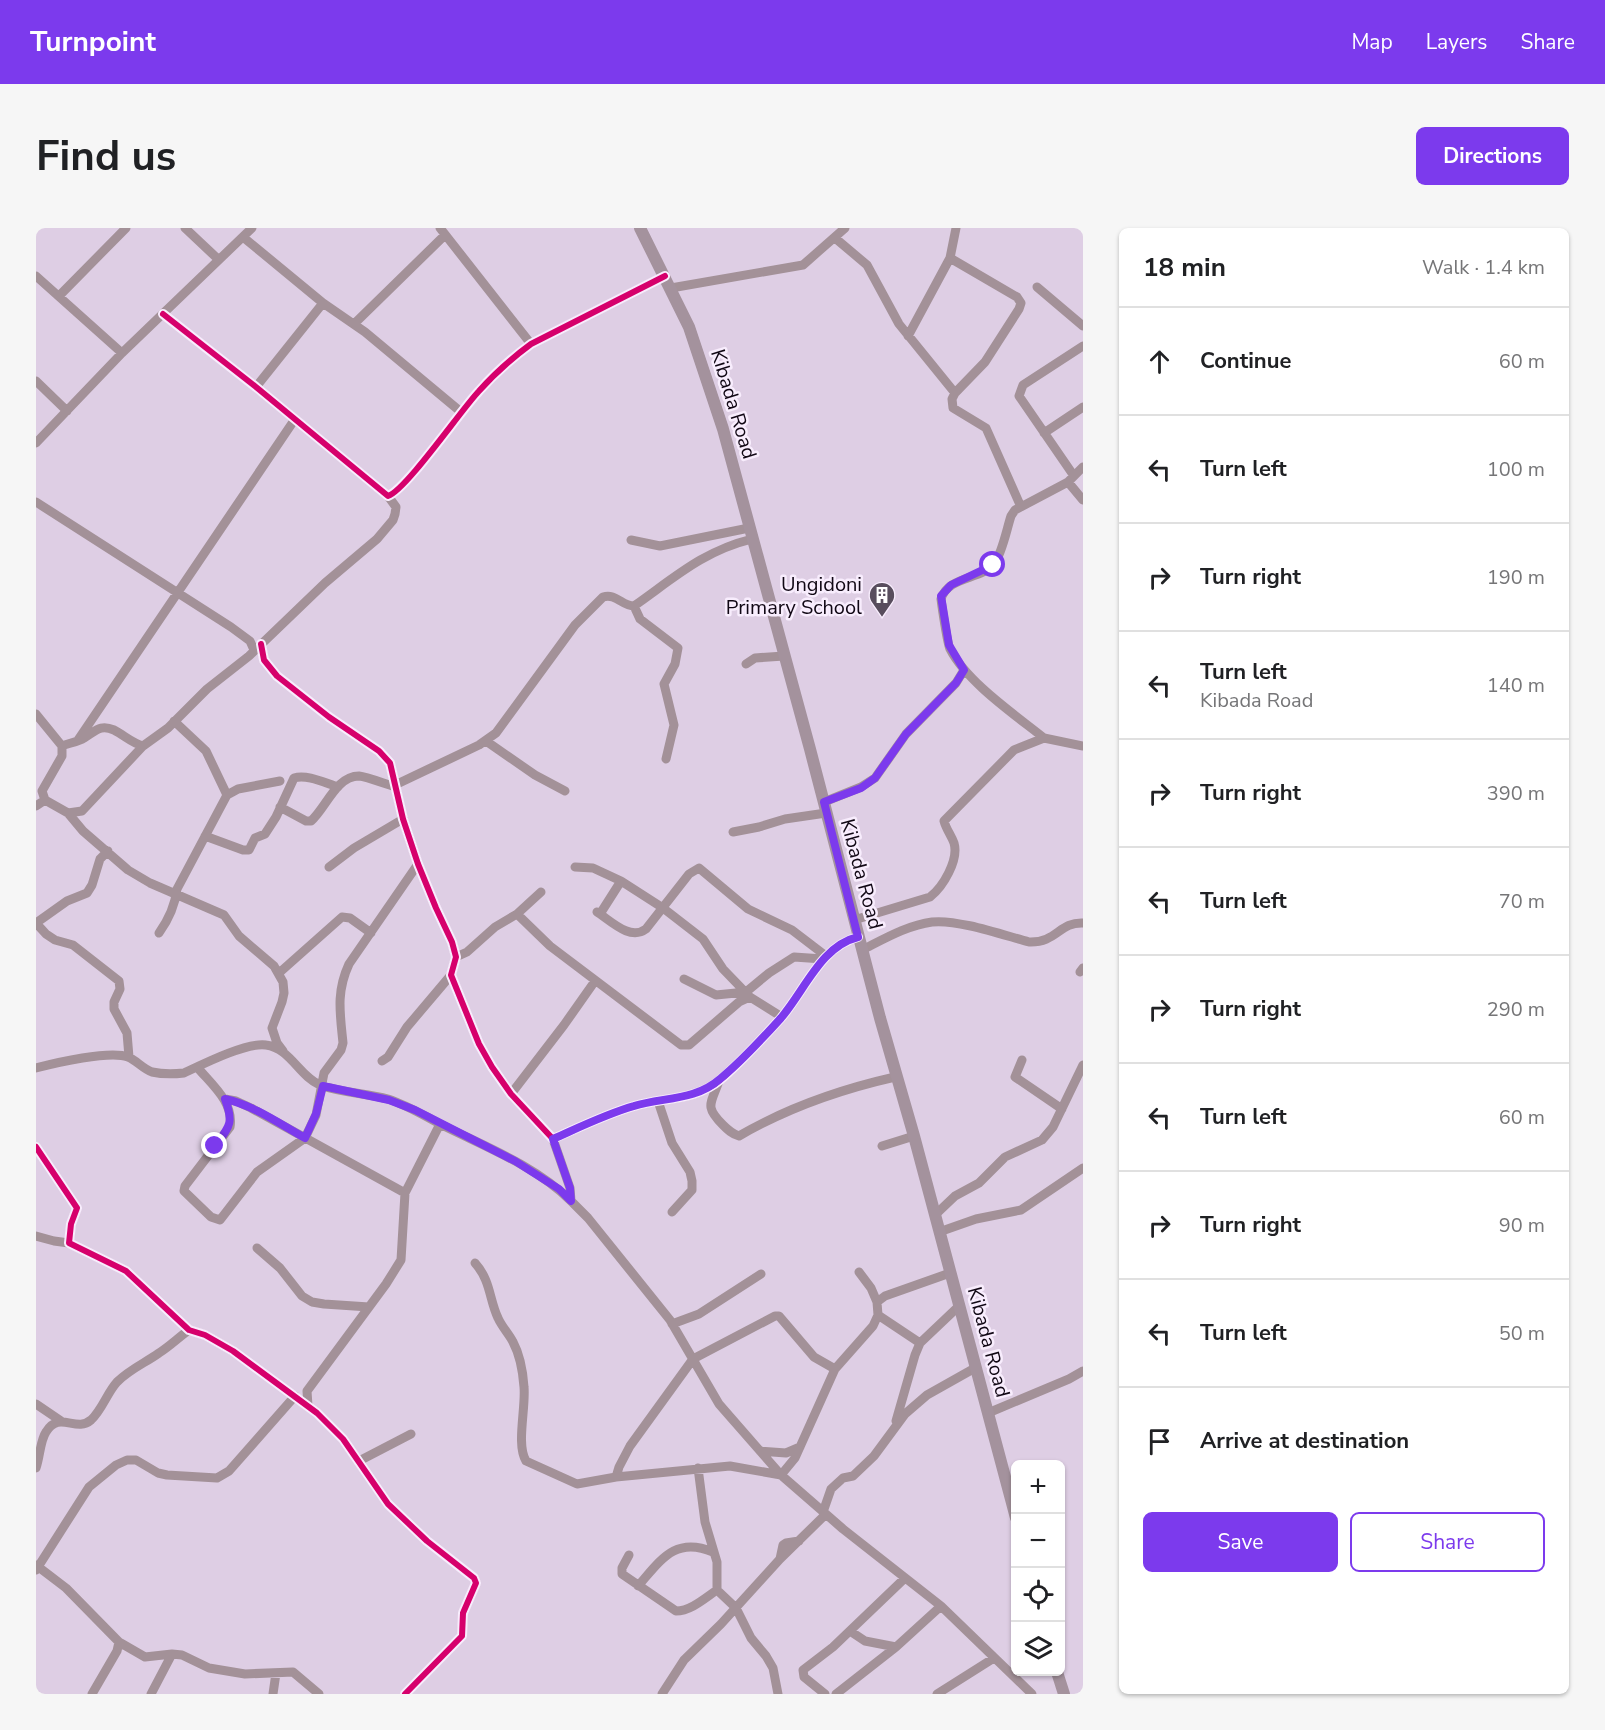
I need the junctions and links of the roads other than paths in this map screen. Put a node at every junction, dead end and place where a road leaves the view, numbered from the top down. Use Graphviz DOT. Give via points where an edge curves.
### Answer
graph roads {
  1 [pos="126,228"];
  2 [pos="185,228"];
  3 [pos="252,228"];
  4 [pos="640,228"];
  5 [pos="845,228"];
  6 [pos="956,228"];
  7 [pos="443,231"];
  8 [pos="243,237"];
  9 [pos="835,238"];
  10 [pos="950,258"];
  11 [pos="219,260"];
  12 [pos="36,276"];
  13 [pos="664,276"];
  14 [pos="1037,287"];
  15 [pos="671,288"];
  16 [pos="58,296"];
  17 [pos="322,303"];
  18 [pos="163,314"];
  19 [pos="354,324"];
  20 [pos="1083,326"];
  21 [pos="908,336"];
  22 [pos="531,344"];
  23 [pos="1083,346"];
  24 [pos="123,353"];
  25 [pos="36,381"];
  26 [pos="256,387"];
  27 [pos="955,393"];
  28 [pos="1083,407"];
  29 [pos="67,411"];
  30 [pos="461,412"];
  31 [pos="295,419"];
  32 [pos="1044,433"];
  33 [pos="36,443"];
  34 [pos="1083,467"];
  35 [pos="1071,479"];
  36 [pos="388,496"];
  37 [pos="1083,500"];
  38 [pos="36,501"];
  39 [pos="1021,507"];
  40 [pos="751,533"];
  41 [pos="631,540"];
  42 [pos="178,593"];
  43 [pos="634,606"];
  44 [pos="255,650"];
  45 [pos="784,656"];
  46 [pos="264,660"];
  47 [pos="746,664"];
  48 [pos="964,670"];
  49 [pos="36,714"];
  50 [pos="174,722"];
  51 [pos="1044,738"];
  52 [pos="78,740"];
  53 [pos="486,741"];
  54 [pos="62,746"];
  55 [pos="144,746"];
  56 [pos="1083,746"];
  57 [pos="666,759"];
  58 [pos="280,781"];
  59 [pos="395,786"];
  60 [pos="338,787"];
  61 [pos="565,791"];
  62 [pos="227,795"];
  63 [pos="45,800"];
  64 [pos="36,806"];
  65 [pos="280,807"];
  66 [pos="825,808"];
  67 [pos="68,813"];
  68 [pos="403,819"];
  69 [pos="733,832"];
  70 [pos="205,836"];
  71 [pos="108,851"];
  72 [pos="418,864"];
  73 [pos="329,867"];
  74 [pos="575,867"];
  75 [pos="621,882"];
  76 [pos="542,892"];
  77 [pos="176,895"];
  78 [pos="663,908"];
  79 [pos="517,914"];
  80 [pos="854,920"];
  81 [pos="36,923"];
  82 [pos="1083,923"];
  83 [pos="159,933"];
  84 [pos="371,933"];
  85 [pos="858,937"];
  86 [pos="862,950"];
  87 [pos="456,957"];
  88 [pos="824,957"];
  89 [pos="279,973"];
  90 [pos="451,975"];
  91 [pos="684,979"];
  92 [pos="595,981"];
  93 [pos="748,994"];
  94 [pos="782,1017"];
  95 [pos="272,1028"];
  96 [pos="256,1045"];
  97 [pos="283,1051"];
  98 [pos="129,1057"];
  99 [pos="1022,1060"];
  100 [pos="382,1061"];
  101 [pos="1083,1065"];
  102 [pos="198,1067"];
  103 [pos="36,1068"];
  104 [pos="896,1077"];
  105 [pos="719,1081"];
  106 [pos="323,1086"];
  107 [pos="511,1094"];
  108 [pos="225,1099"];
  109 [pos="658,1101"];
  110 [pos="1062,1109"];
  111 [pos="440,1124"];
  112 [pos="914,1136"];
  113 [pos="305,1138"];
  114 [pos="553,1139"];
  115 [pos="882,1146"];
  116 [pos="36,1147"];
  117 [pos="1083,1168"];
  118 [pos="405,1193"];
  119 [pos="571,1201"];
  120 [pos="672,1212"];
  121 [pos="935,1215"];
  122 [pos="939,1232"];
  123 [pos="36,1236"];
  124 [pos="69,1243"];
  125 [pos="257,1248"];
  126 [pos="475,1263"];
  127 [pos="859,1272"];
  128 [pos="950,1273"];
  129 [pos="761,1274"];
  130 [pos="877,1302"];
  131 [pos="958,1306"];
  132 [pos="369,1307"];
  133 [pos="878,1315"];
  134 [pos="672,1324"];
  135 [pos="189,1330"];
  136 [pos="920,1343"];
  137 [pos="693,1359"];
  138 [pos="975,1368"];
  139 [pos="835,1369"];
  140 [pos="1083,1371"];
  141 [pos="307,1391"];
  142 [pos="294,1396"];
  143 [pos="36,1404"];
  144 [pos="308,1406"];
  145 [pos="49,1412"];
  146 [pos="988,1413"];
  147 [pos="62,1421"];
  148 [pos="895,1426"];
  149 [pos="46,1431"];
  150 [pos="411,1434"];
  151 [pos="800,1447"];
  152 [pos="760,1451"];
  153 [pos="359,1461"];
  154 [pos="36,1468"];
  155 [pos="698,1468"];
  156 [pos="781,1475"];
  157 [pos="616,1477"];
  158 [pos="825,1513"];
  159 [pos="1015,1514"];
  160 [pos="714,1552"];
  161 [pos="629,1555"];
  162 [pos="37,1567"];
  163 [pos="905,1578"];
  164 [pos="638,1586"];
  165 [pos="717,1590"];
  166 [pos="940,1606"];
  167 [pos="736,1608"];
  168 [pos="850,1631"];
  169 [pos="119,1642"];
  170 [pos="896,1647"];
  171 [pos="172,1654"];
  172 [pos="994,1658"];
  173 [pos="276,1673"];
  174 [pos="1059,1676"];
  175 [pos="92,1694"];
  176 [pos="151,1694"];
  177 [pos="273,1694"];
  178 [pos="319,1694"];
  179 [pos="405,1694"];
  180 [pos="662,1694"];
  181 [pos="778,1694"];
  182 [pos="825,1694"];
  183 [pos="836,1694"];
  184 [pos="937,1694"];
  185 [pos="1032,1694"];
  186 [pos="1064,1694"];
  1 -- 16 [label="street"];
  2 -- 11 [label="street"];
  3 -- 8 [label="street"];
  4 -- 13 [label="main road, Kibada Road"];
  5 -- 9 [label="street"];
  6 -- 10 [label="street"];
  7 -- 19 [label="street"];
  7 -- 22 [label="street"];
  8 -- 11 [label="street"];
  8 -- 17 [label="street"];
  9 -- 15 [label="street" via="808,262 796,267"];
  9 -- 21 [label="street" via="867,265"];
  10 -- 21 [label="street"];
  10 -- 27 [label="street" via="1021,303 986,362"];
  11 -- 18 [label="street"];
  12 -- 16 [label="street"];
  13 -- 15 [label="main road, Kibada Road"];
  13 -- 22 [label="street"];
  14 -- 20 [label="street"];
  15 -- 40 [label="main road, Kibada Road" via="705,370"];
  16 -- 24 [label="street"];
  17 -- 19 [label="street"];
  17 -- 26 [label="street"];
  18 -- 24 [label="street"];
  18 -- 26 [label="street"];
  19 -- 30 [label="street"];
  21 -- 27 [label="street"];
  22 -- 30 [label="street"];
  23 -- 32 [label="street" via="1019,391"];
  24 -- 29 [label="street"];
  25 -- 29 [label="street"];
  26 -- 31 [label="street"];
  27 -- 39 [label="street" via="953,408 986,428"];
  28 -- 32 [label="street"];
  29 -- 33 [label="street"];
  30 -- 36 [label="street" via="408,479"];
  31 -- 36 [label="street"];
  31 -- 42 [label="street"];
  32 -- 35 [label="street"];
  34 -- 35 [label="street"];
  35 -- 37 [label="street"];
  35 -- 39 [label="street"];
  36 -- 44 [label="street" via="396,507 385,530"];
  38 -- 42 [label="street"];
  39 -- 48 [label="street" via="1011,516 993,565 951,585 941,596 949,645"];
  40 -- 41 [label="street" via="660,546"];
  40 -- 43 [label="street" via="699,560"];
  40 -- 45 [label="main road, Kibada Road"];
  42 -- 44 [label="street" via="250,641"];
  42 -- 52 [label="street"];
  43 -- 53 [label="street" via="613,596 603,597 575,625 505,723"];
  43 -- 57 [label="street" via="640,619 678,648 675,664 664,684 674,725"];
  44 -- 46 [label="street"];
  44 -- 46 [label="street"];
  44 -- 50 [label="street"];
  45 -- 47 [label="street" via="755,658"];
  45 -- 66 [label="main road, Kibada Road"];
  46 -- 59 [label="street" via="290,687 385,756"];
  48 -- 51 [label="street"];
  48 -- 66 [label="street" via="906,734 875,778"];
  49 -- 54 [label="street"];
  50 -- 55 [label="street"];
  50 -- 62 [label="street" via="206,751"];
  51 -- 56 [label="street"];
  51 -- 80 [label="street" via="1009,754 946,818 954,858 936,892"];
  52 -- 54 [label="street"];
  52 -- 55 [label="street" via="105,727"];
  53 -- 59 [label="street"];
  53 -- 61 [label="street"];
  54 -- 63 [label="street" via="62,756 42,791"];
  55 -- 67 [label="street" via="82,811"];
  58 -- 62 [label="street"];
  59 -- 60 [label="street" via="359,776"];
  59 -- 68 [label="street"];
  60 -- 65 [label="street" via="311,821"];
  60 -- 65 [label="street" via="297,776"];
  62 -- 70 [label="street"];
  63 -- 64 [label="street"];
  63 -- 67 [label="street"];
  65 -- 70 [label="street" via="265,834 255,838 249,850"];
  66 -- 69 [label="street"];
  66 -- 80 [label="main road, Kibada Road"];
  67 -- 71 [label="street"];
  68 -- 72 [label="street"];
  68 -- 73 [label="street"];
  70 -- 77 [label="street"];
  71 -- 77 [label="street" via="128,870"];
  71 -- 81 [label="street" via="100,860 87,893 67,901"];
  72 -- 84 [label="street"];
  72 -- 87 [label="street"];
  74 -- 75 [label="street" via="593,868"];
  75 -- 78 [label="street"];
  75 -- 78 [label="street" via="598,913 624,930 634,934 646,929"];
  76 -- 79 [label="street"];
  77 -- 83 [label="street" via="168,921"];
  77 -- 89 [label="street" via="224,915 239,936"];
  78 -- 88 [label="street" via="689,874 699,868 748,909 792,930"];
  78 -- 93 [label="street" via="703,939 723,969"];
  79 -- 87 [label="street"];
  79 -- 92 [label="street"];
  80 -- 85 [label="main road, Kibada Road"];
  81 -- 98 [label="street" via="55,940 74,945 119,981 114,1009 127,1033"];
  82 -- 86 [label="street" via="1074,922 1047,940 1029,942 932,922"];
  84 -- 89 [label="street" via="342,917"];
  84 -- 106 [label="street" via="342,978 339,995 343,1043 324,1073"];
  85 -- 86 [label="main road, Kibada Road"];
  85 -- 88 [label="street" via="840,944"];
  86 -- 104 [label="main road, Kibada Road"];
  87 -- 90 [label="street"];
  88 -- 93 [label="street" via="794,957 769,973"];
  88 -- 94 [label="street"];
  89 -- 95 [label="street" via="284,993"];
  90 -- 100 [label="street"];
  90 -- 107 [label="street" via="485,1056"];
  91 -- 93 [label="street" via="716,995"];
  92 -- 93 [label="street" via="681,1045 689,1045"];
  92 -- 107 [label="street"];
  93 -- 94 [label="street"];
  94 -- 105 [label="street"];
  95 -- 96 [label="street"];
  95 -- 97 [label="street"];
  96 -- 97 [label="street" via="266,1044"];
  96 -- 102 [label="street"];
  97 -- 106 [label="street"];
  98 -- 102 [label="street" via="152,1071 179,1074"];
  98 -- 103 [label="street" via="117,1054"];
  99 -- 110 [label="street" via="1015,1077"];
  101 -- 110 [label="street"];
  102 -- 108 [label="street"];
  104 -- 105 [label="street" via="852,1088 763,1122 739,1136 711,1113"];
  104 -- 112 [label="main road, Kibada Road"];
  105 -- 109 [label="street" via="697,1093"];
  106 -- 111 [label="street" via="389,1100"];
  106 -- 113 [label="street"];
  107 -- 114 [label="street"];
  108 -- 113 [label="street" via="251,1108"];
  108 -- 113 [label="street" via="230,1127 184,1191 216,1220 220,1220 257,1172"];
  109 -- 114 [label="street" via="614,1112"];
  109 -- 120 [label="street" via="668,1133 693,1181 692,1190"];
  110 -- 121 [label="street" via="1042,1140 1005,1157 979,1183 955,1196"];
  111 -- 118 [label="street"];
  111 -- 119 [label="street" via="515,1161"];
  112 -- 115 [label="street"];
  112 -- 121 [label="main road, Kibada Road"];
  113 -- 118 [label="street"];
  114 -- 119 [label="street"];
  116 -- 124 [label="street" via="77,1208"];
  117 -- 122 [label="street" via="1021,1210"];
  118 -- 132 [label="street" via="401,1260"];
  119 -- 134 [label="street"];
  121 -- 122 [label="main road, Kibada Road"];
  122 -- 128 [label="main road, Kibada Road"];
  123 -- 124 [label="street"];
  124 -- 135 [label="street" via="126,1271"];
  125 -- 132 [label="street" via="312,1302"];
  126 -- 157 [label="street" via="491,1288 499,1321 520,1361 524,1458 577,1484"];
  127 -- 130 [label="street"];
  128 -- 130 [label="street"];
  128 -- 131 [label="main road, Kibada Road"];
  129 -- 134 [label="street" via="699,1314"];
  130 -- 133 [label="street"];
  131 -- 136 [label="street"];
  131 -- 138 [label="main road, Kibada Road"];
  132 -- 141 [label="street"];
  133 -- 136 [label="street"];
  133 -- 139 [label="street"];
  134 -- 137 [label="street"];
  135 -- 142 [label="street" via="233,1351"];
  135 -- 147 [label="street" via="116,1383 92,1420 85,1424"];
  136 -- 148 [label="street"];
  137 -- 139 [label="street" via="779,1316 814,1357"];
  137 -- 152 [label="street" via="719,1404"];
  137 -- 157 [label="street" via="630,1446"];
  138 -- 146 [label="main road, Kibada Road"];
  138 -- 148 [label="street" via="927,1395"];
  139 -- 151 [label="street"];
  140 -- 146 [label="street"];
  141 -- 142 [label="street"];
  141 -- 144 [label="street"];
  142 -- 144 [label="street"];
  142 -- 162 [label="street" via="229,1471 217,1478 158,1473 136,1460 116,1465 89,1487"];
  143 -- 145 [label="street"];
  144 -- 153 [label="street" via="343,1439"];
  145 -- 147 [label="street"];
  145 -- 149 [label="street"];
  146 -- 159 [label="main road, Kibada Road"];
  147 -- 149 [label="street"];
  148 -- 158 [label="street" via="874,1456 831,1490"];
  149 -- 154 [label="street"];
  150 -- 153 [label="street"];
  151 -- 152 [label="street" via="786,1453"];
  151 -- 156 [label="street"];
  152 -- 156 [label="street"];
  153 -- 179 [label="street" via="388,1504 476,1583 463,1613 462,1636"];
  155 -- 156 [label="street" via="730,1466"];
  155 -- 157 [label="street"];
  155 -- 160 [label="street" via="705,1522"];
  156 -- 158 [label="street"];
  158 -- 163 [label="street"];
  158 -- 167 [label="street"];
  160 -- 164 [label="street" via="699,1547 676,1548"];
  160 -- 165 [label="street"];
  161 -- 164 [label="street" via="622,1574"];
  162 -- 169 [label="street" via="66,1588"];
  163 -- 166 [label="street"];
  163 -- 168 [label="street"];
  164 -- 165 [label="street" via="680,1611"];
  165 -- 167 [label="street"];
  166 -- 170 [label="street"];
  166 -- 172 [label="street"];
  167 -- 180 [label="street" via="684,1660"];
  167 -- 181 [label="street" via="772,1668"];
  168 -- 170 [label="street" via="865,1641"];
  168 -- 182 [label="street" via="803,1670 804,1677"];
  169 -- 171 [label="street" via="145,1657"];
  169 -- 175 [label="street"];
  170 -- 183 [label="street"];
  171 -- 173 [label="street" via="220,1671"];
  171 -- 176 [label="street"];
  172 -- 184 [label="street"];
  172 -- 185 [label="street"];
  173 -- 177 [label="street"];
  173 -- 178 [label="street" via="293,1672"];
  174 -- 186 [label="main road"];
}
